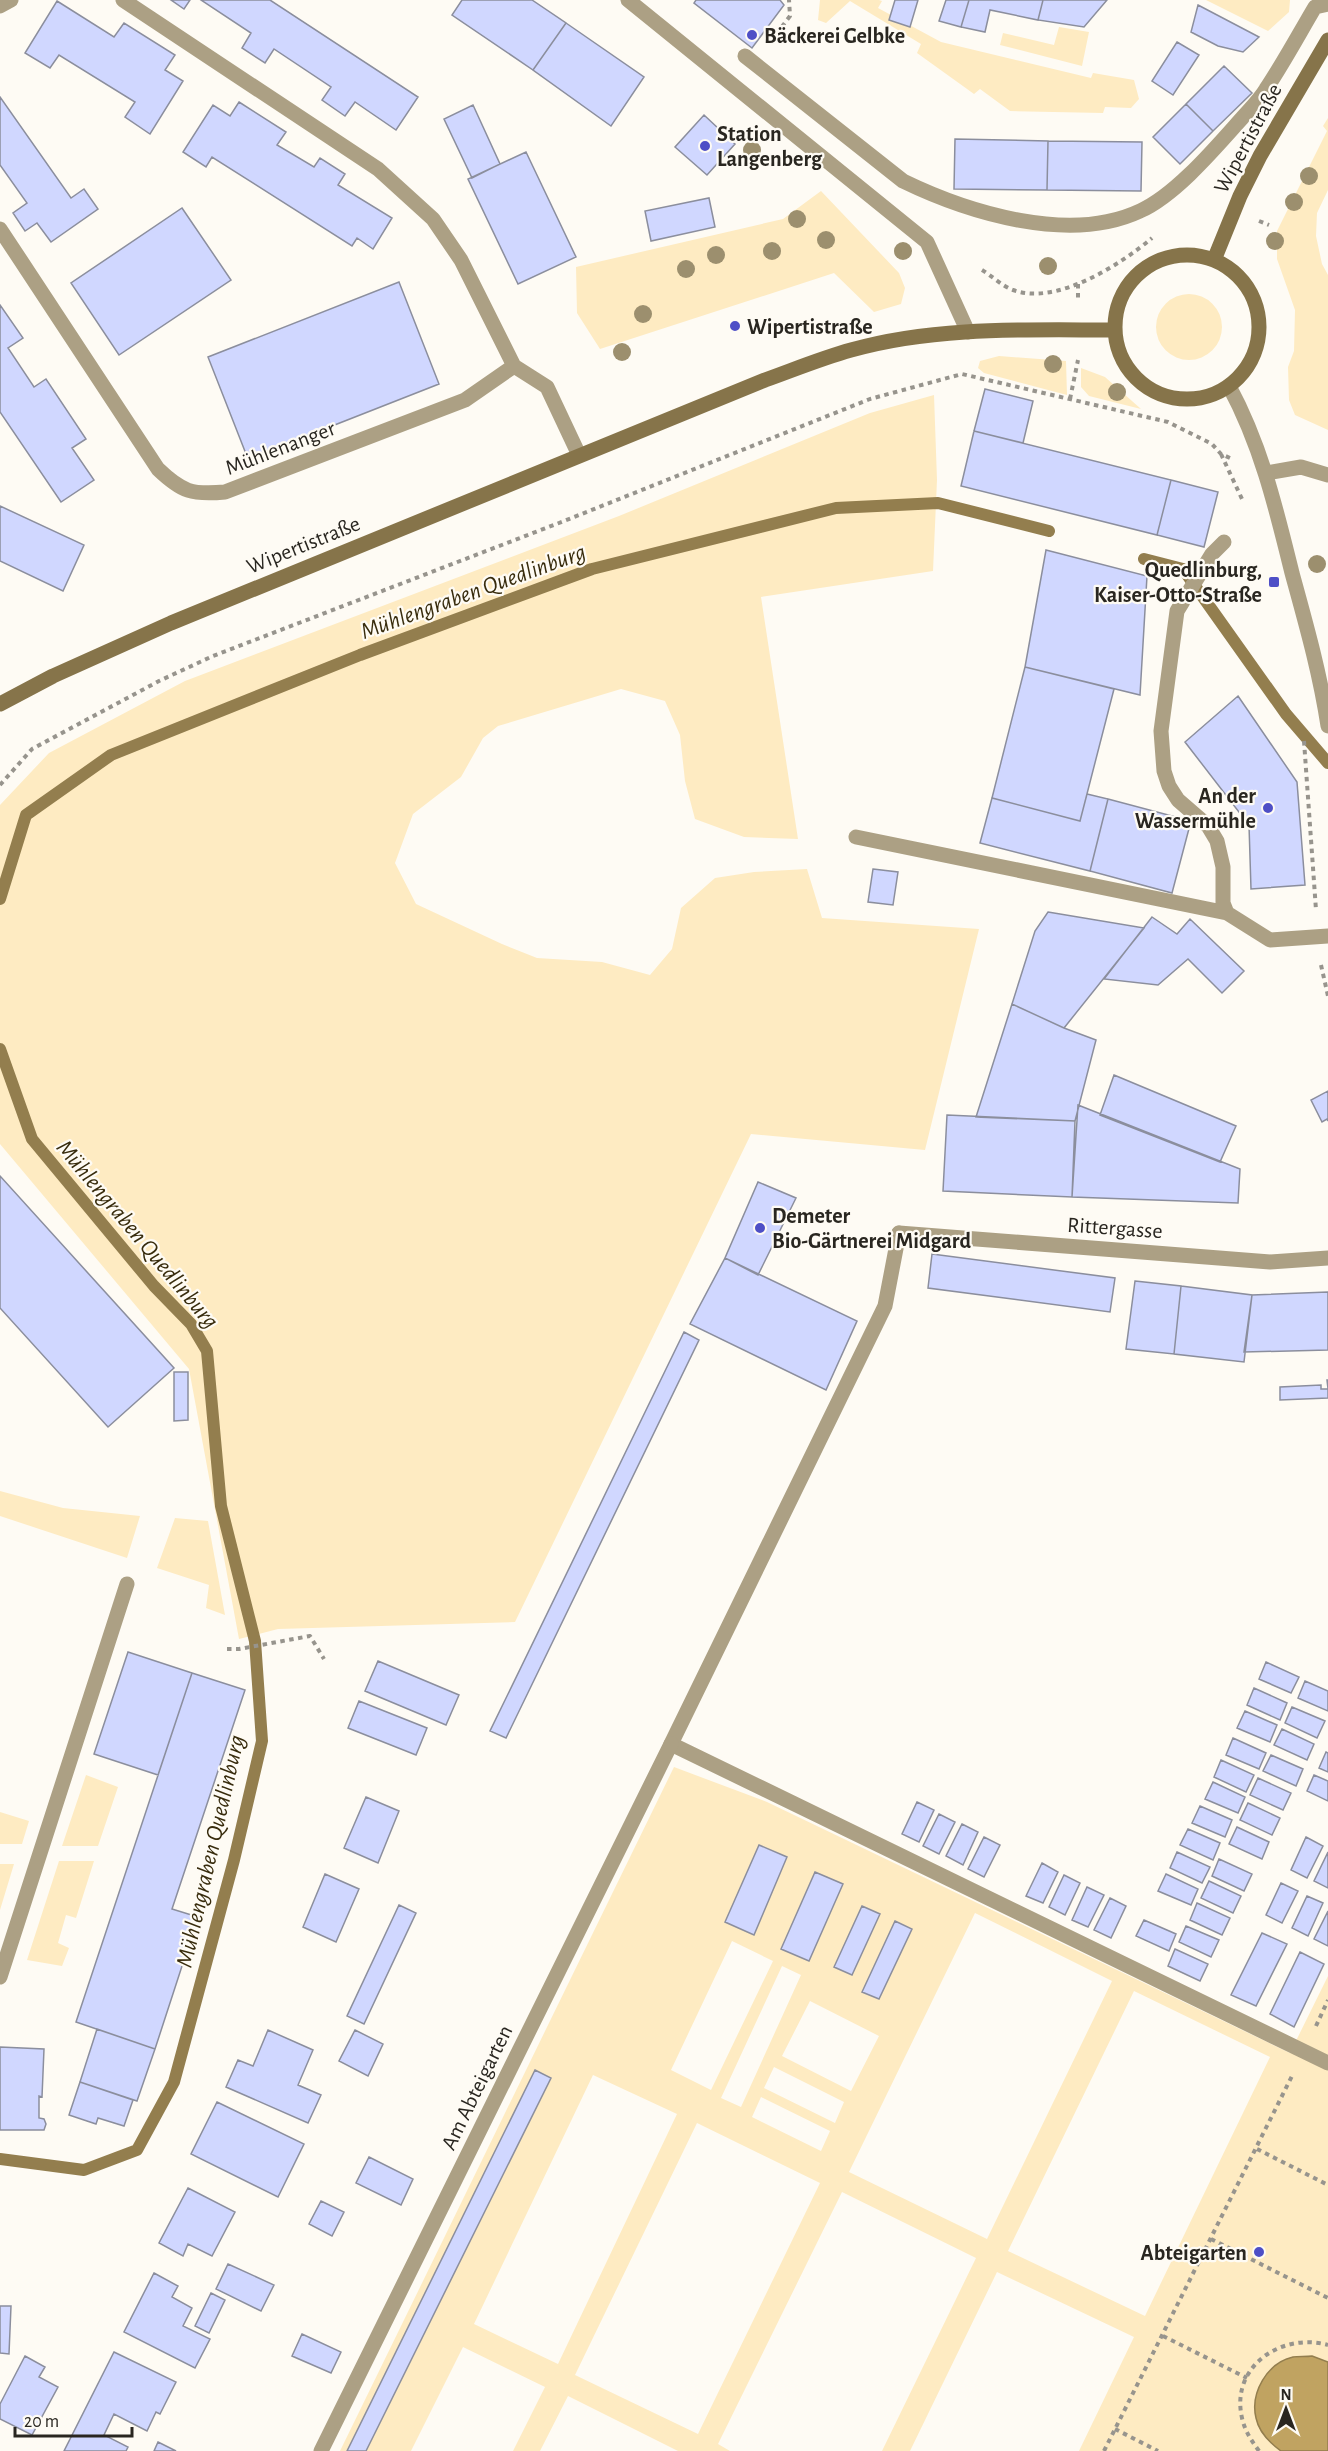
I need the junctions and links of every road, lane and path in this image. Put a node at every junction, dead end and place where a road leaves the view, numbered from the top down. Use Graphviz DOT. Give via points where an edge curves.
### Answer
graph roads {
  1 [pos="11,0"];
  2 [pos="123,0"];
  3 [pos="628,0"];
  4 [pos="789,0"];
  5 [pos="1328,3"];
  6 [pos="0,6"];
  7 [pos="1328,40"];
  8 [pos="750,60"];
  9 [pos="0,230"];
  10 [pos="1154,237"];
  11 [pos="1214,260"];
  12 [pos="982,270"];
  13 [pos="1078,284"];
  14 [pos="1078,299"];
  15 [pos="1114,330"];
  16 [pos="968,332"];
  17 [pos="1078,360"];
  18 [pos="514,366"];
  19 [pos="1229,386"];
  20 [pos="1070,399"];
  21 [pos="579,455"];
  22 [pos="1267,473"];
  23 [pos="1328,475"];
  24 [pos="1224,542"];
  25 [pos="0,704"];
  26 [pos="1328,726"];
  27 [pos="1304,738"];
  28 [pos="0,785"];
  29 [pos="856,837"];
  30 [pos="1227,913"];
  31 [pos="1323,936"];
  32 [pos="1328,996"];
  33 [pos="899,1233"];
  34 [pos="1328,1258"];
  35 [pos="127,1584"];
  36 [pos="227,1649"];
  37 [pos="324,1659"];
  38 [pos="671,1743"];
  39 [pos="0,1977"];
  40 [pos="1328,2000"];
  41 [pos="1304,2050"];
  42 [pos="1328,2063"];
  43 [pos="1257,2149"];
  44 [pos="1328,2185"];
  45 [pos="1211,2239"];
  46 [pos="1328,2298"];
  47 [pos="1163,2336"];
  48 [pos="1328,2345"];
  49 [pos="1247,2378"];
  50 [pos="1115,2429"];
  51 [pos="321,2451"];
  52 [pos="1104,2451"];
  53 [pos="1158,2451"];
  54 [pos="1259,2451"];
  1 -- 6 [label="street"];
  2 -- 18 [label="street" via="378,169 433,219 461,260"];
  3 -- 16 [label="street" via="927,242"];
  4 -- 8 [label="path" via="790,16"];
  5 -- 8 [label="street" via="1315,7 1265,91 1184,179 1142,211 1100,224 1014,220 964,207 903,182"];
  7 -- 11 [label="street, Wipertistraße" via="1260,156"];
  9 -- 18 [label="street, Mühlenanger" via="158,469 175,485 199,494 225,492 465,400"];
  10 -- 13 [label="path"];
  11 -- 15 [label="street" via="1178,255 1145,268 1122,296"];
  11 -- 19 [label="street" via="1248,288 1259,319 1258,341 1250,362"];
  12 -- 13 [label="path" via="1012,290 1032,294"];
  13 -- 14 [label="path"];
  15 -- 16 [label="street, Wipertistraße"];
  15 -- 19 [label="street" via="1119,354 1131,374 1160,394 1184,400 1207,396"];
  16 -- 21 [label="street, Wipertistraße" via="851,350"];
  17 -- 20 [label="path"];
  18 -- 21 [label="street" via="547,387"];
  19 -- 22 [label="street"];
  20 -- 22 [label="path" via="1168,422 1212,444 1221,454"];
  20 -- 28 [label="path" via="962,374 870,399 213,656 32,749"];
  21 -- 25 [label="street, Wipertistraße" via="171,623"];
  22 -- 23 [label="street" via="1300,467"];
  22 -- 26 [label="street" via="1314,650"];
  24 -- 30 [label="street" via="1177,611 1161,731 1169,786 1178,800 1208,826 1217,841"];
  27 -- 31 [label="path"];
  29 -- 30 [label="street"];
  30 -- 31 [label="street" via="1270,940"];
  31 -- 32 [label="path" via="1319,957"];
  33 -- 34 [label="street, Rittergasse" via="1270,1262"];
  33 -- 38 [label="street, Am Abteigarten" via="885,1306"];
  35 -- 39 [label="street"];
  36 -- 37 [label="path" via="310,1636"];
  38 -- 41 [label="street"];
  38 -- 51 [label="street, Am Abteigarten"];
  40 -- 41 [label="path"];
  41 -- 42 [label="street"];
  41 -- 43 [label="path"];
  43 -- 44 [label="path"];
  43 -- 45 [label="path"];
  45 -- 46 [label="path"];
  45 -- 47 [label="path"];
  47 -- 49 [label="path"];
  47 -- 50 [label="path"];
  48 -- 49 [label="path" via="1294,2342 1274,2348 1258,2361"];
  49 -- 54 [label="path" via="1241,2416"];
  50 -- 52 [label="path"];
  50 -- 53 [label="path"];
}
